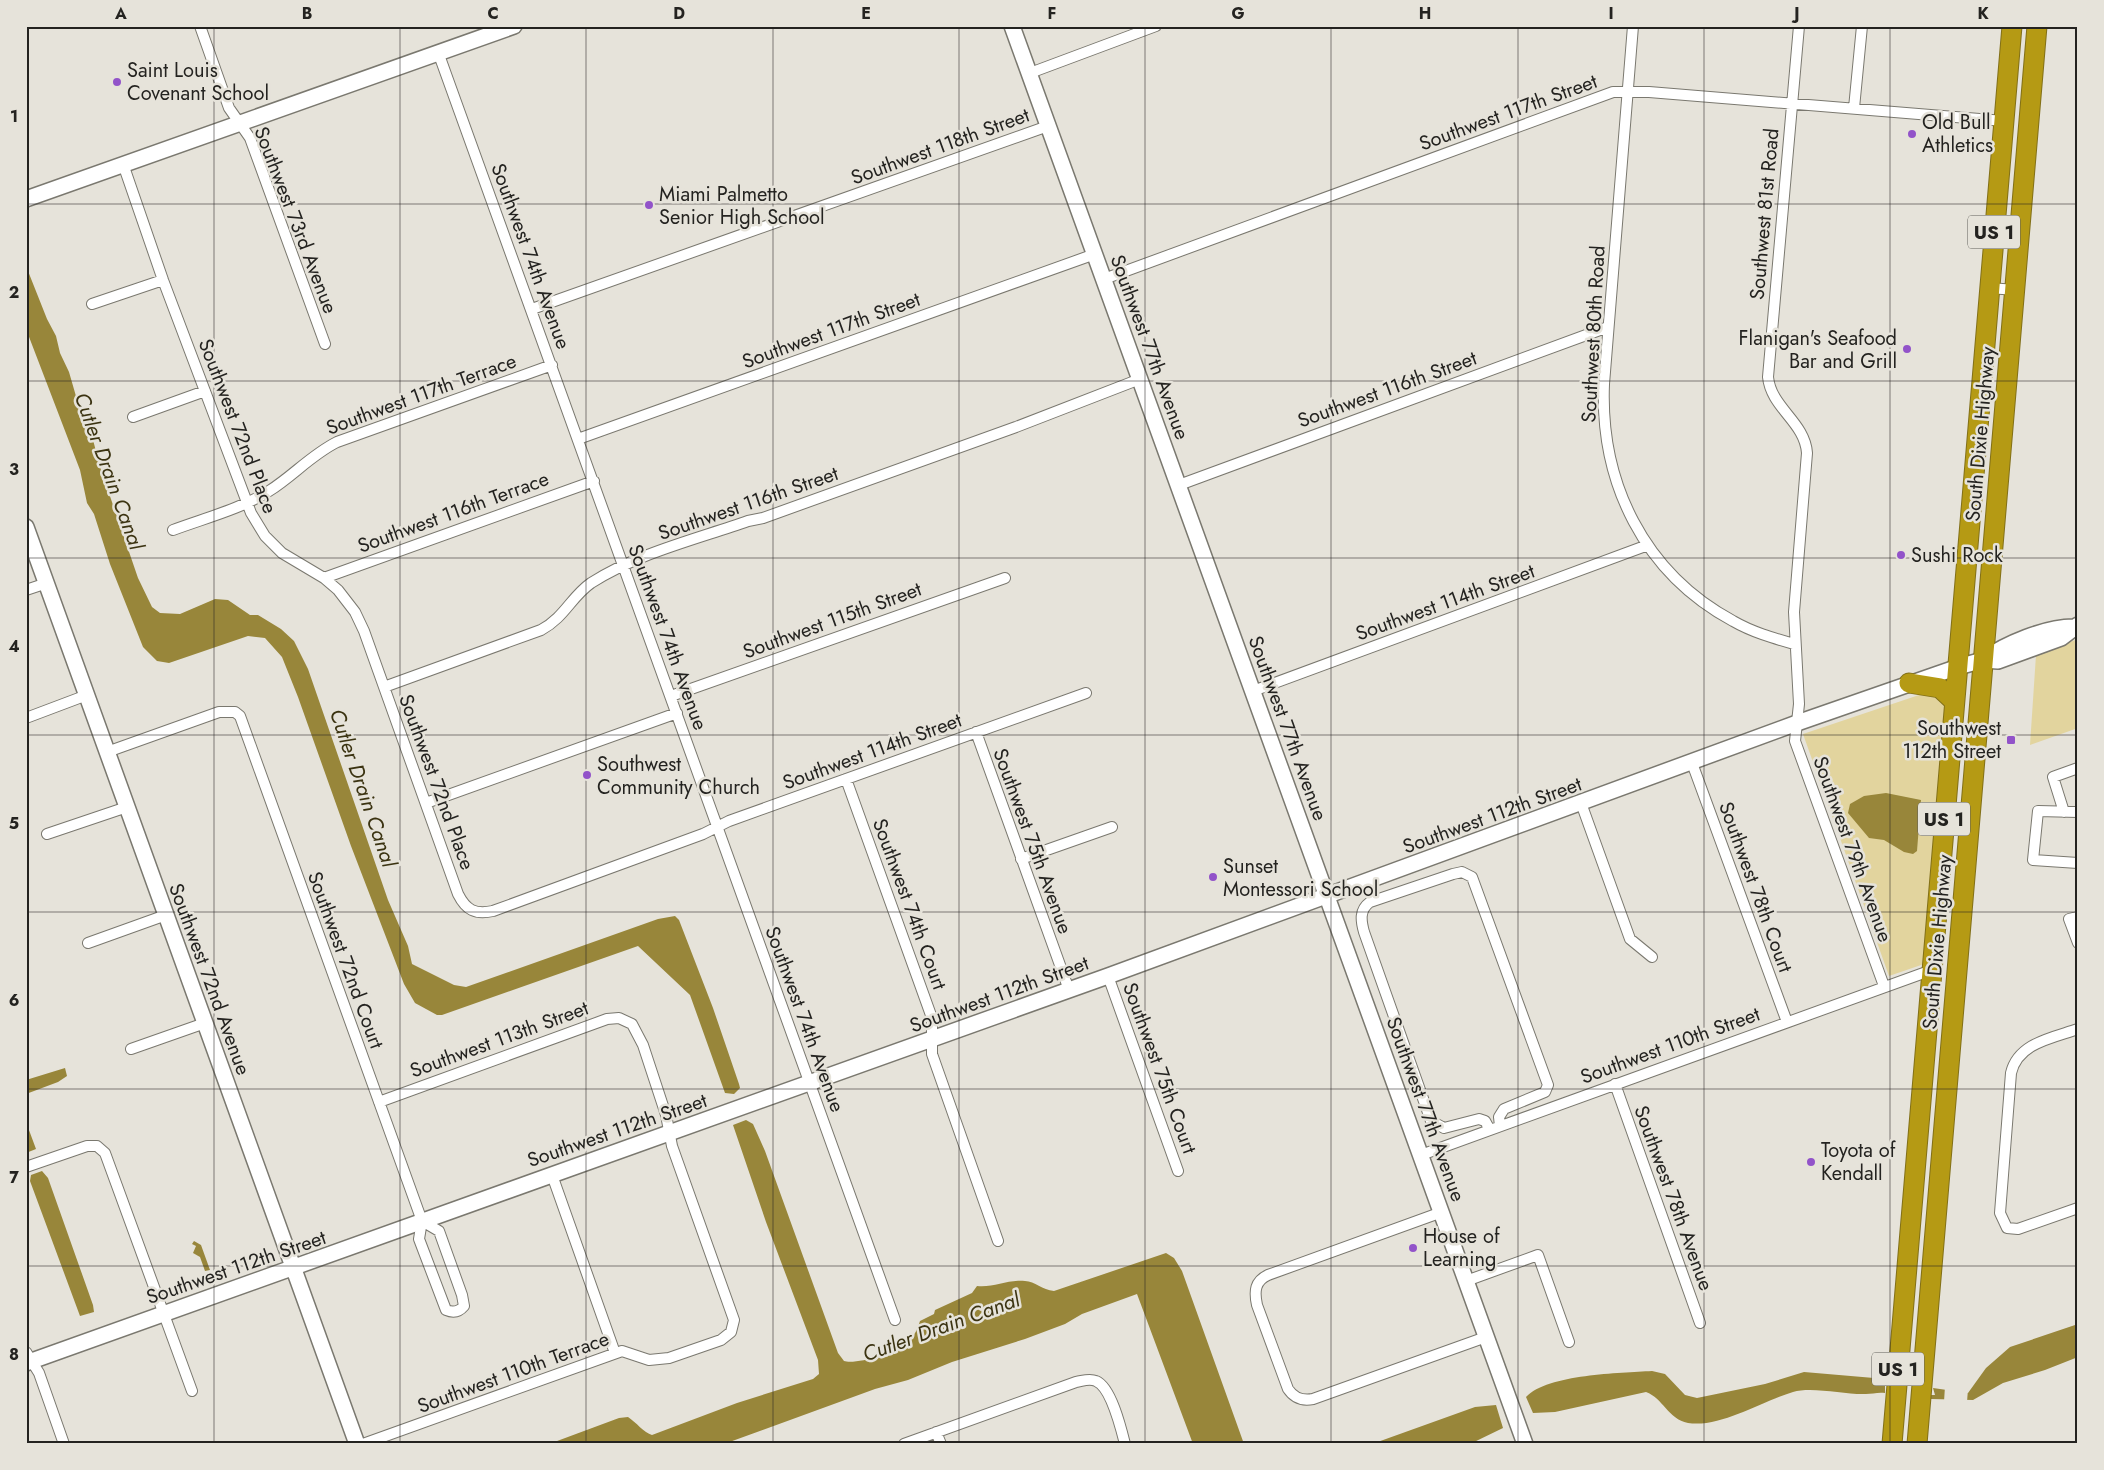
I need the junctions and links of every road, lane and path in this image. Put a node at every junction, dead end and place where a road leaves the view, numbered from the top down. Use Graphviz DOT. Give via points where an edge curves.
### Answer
graph roads {
  1 [pos="200,26"];
  2 [pos="514,26"];
  3 [pos="1012,26"];
  4 [pos="1156,26"];
  5 [pos="1633,26"];
  6 [pos="1799,26"];
  7 [pos="1862,26"];
  8 [pos="2012,26"];
  9 [pos="2037,26"];
  10 [pos="494,30"];
  11 [pos="438,52"];
  12 [pos="1030,73"];
  13 [pos="1627,92"];
  14 [pos="1793,104"];
  15 [pos="1854,108"];
  16 [pos="2004,121"];
  17 [pos="241,123"];
  18 [pos="1048,126"];
  19 [pos="123,164"];
  20 [pos="2026,168"];
  21 [pos="26,199"];
  22 [pos="1095,254"];
  23 [pos="1104,279"];
  24 [pos="163,280"];
  25 [pos="1990,288"];
  26 [pos="2015,290"];
  27 [pos="92,304"];
  28 [pos="532,310"];
  29 [pos="1608,327"];
  30 [pos="325,344"];
  31 [pos="552,364"];
  32 [pos="1140,379"];
  33 [pos="205,391"];
  34 [pos="133,417"];
  35 [pos="578,439"];
  36 [pos="594,481"];
  37 [pos="1179,485"];
  38 [pos="246,502"];
  39 [pos="26,527"];
  40 [pos="174,530"];
  41 [pos="1648,545"];
  42 [pos="624,567"];
  43 [pos="324,578"];
  44 [pos="1005,578"];
  45 [pos="47,582"];
  46 [pos="26,590"];
  47 [pos="2076,626"];
  48 [pos="1794,644"];
  49 [pos="1983,660"];
  50 [pos="1958,667"];
  51 [pos="1909,683"];
  52 [pos="384,687"];
  53 [pos="1253,691"];
  54 [pos="1086,693"];
  55 [pos="88,695"];
  56 [pos="671,696"];
  57 [pos="1954,700"];
  58 [pos="677,712"];
  59 [pos="26,718"];
  60 [pos="1797,722"];
  61 [pos="976,732"];
  62 [pos="107,752"];
  63 [pos="1692,763"];
  64 [pos="2078,768"];
  65 [pos="846,779"];
  66 [pos="426,803"];
  67 [pos="1581,803"];
  68 [pos="127,807"];
  69 [pos="2064,812"];
  70 [pos="2078,812"];
  71 [pos="718,827"];
  72 [pos="1112,827"];
  73 [pos="48,834"];
  74 [pos="1021,859"];
  75 [pos="2078,863"];
  76 [pos="1328,896"];
  77 [pos="473,912"];
  78 [pos="166,915"];
  79 [pos="2075,916"];
  80 [pos="88,943"];
  81 [pos="2078,943"];
  82 [pos="1652,957"];
  83 [pos="1958,962"];
  84 [pos="1932,970"];
  85 [pos="1108,976"];
  86 [pos="1884,986"];
  87 [pos="1069,990"];
  88 [pos="1787,1022"];
  89 [pos="205,1023"];
  90 [pos="2078,1029"];
  91 [pos="932,1039"];
  92 [pos="131,1049"];
  93 [pos="810,1084"];
  94 [pos="1615,1084"];
  95 [pos="1528,1099"];
  96 [pos="378,1102"];
  97 [pos="1530,1115"];
  98 [pos="1500,1126"];
  99 [pos="1490,1130"];
  100 [pos="669,1133"];
  101 [pos="1421,1155"];
  102 [pos="26,1167"];
  103 [pos="1178,1171"];
  104 [pos="552,1175"];
  105 [pos="2078,1208"];
  106 [pos="1442,1212"];
  107 [pos="422,1221"];
  108 [pos="998,1241"];
  109 [pos="293,1269"];
  110 [pos="1466,1281"];
  111 [pos="164,1314"];
  112 [pos="895,1320"];
  113 [pos="1700,1323"];
  114 [pos="1486,1336"];
  115 [pos="1569,1342"];
  116 [pos="615,1353"];
  117 [pos="28,1359"];
  118 [pos="192,1391"];
  119 [pos="936,1432"];
  120 [pos="64,1444"];
  121 [pos="357,1444"];
  122 [pos="363,1444"];
  123 [pos="904,1444"];
  124 [pos="941,1444"];
  125 [pos="1125,1444"];
  126 [pos="1525,1444"];
  127 [pos="1892,1444"];
  128 [pos="1917,1444"];
  1 -- 17 [label="street, Southwest 73rd Avenue" via="229,108"];
  2 -- 10 [label="street"];
  3 -- 12 [label="street, Southwest 77th Avenue"];
  4 -- 12 [label="street"];
  5 -- 13 [label="street, Southwest 80th Road"];
  6 -- 14 [label="street, Southwest 81st Road"];
  7 -- 15 [label="street"];
  8 -- 16 [label="highway, South Dixie Highway / US 1"];
  9 -- 20 [label="highway, South Dixie Highway / US 1"];
  10 -- 11 [label="street"];
  11 -- 17 [label="street"];
  11 -- 28 [label="street, Southwest 74th Avenue"];
  12 -- 18 [label="street, Southwest 77th Avenue"];
  13 -- 14 [label="street, Southwest 117th Street"];
  13 -- 23 [label="street, Southwest 117th Street" via="1613,92 1583,102"];
  13 -- 29 [label="street, Southwest 80th Road"];
  14 -- 15 [label="street, Southwest 117th Street"];
  14 -- 48 [label="street, Southwest 81st Road" via="1768,377 1774,398 1802,434 1807,447"];
  15 -- 16 [label="street, Southwest 117th Street"];
  16 -- 20 [label="highway" via="2011,123 2020,135"];
  16 -- 25 [label="highway, South Dixie Highway / US 1"];
  17 -- 19 [label="street"];
  17 -- 30 [label="street, Southwest 73rd Avenue" via="250,138"];
  18 -- 22 [label="street, Southwest 77th Avenue"];
  18 -- 28 [label="street, Southwest 118th Street"];
  19 -- 21 [label="street"];
  19 -- 24 [label="street, Southwest 72nd Place"];
  20 -- 26 [label="highway, South Dixie Highway / US 1"];
  22 -- 23 [label="street, Southwest 77th Avenue"];
  22 -- 35 [label="street, Southwest 117th Street"];
  23 -- 32 [label="street, Southwest 77th Avenue"];
  24 -- 27 [label="street"];
  24 -- 33 [label="street, Southwest 72nd Place"];
  25 -- 26 [label="street"];
  25 -- 50 [label="highway, South Dixie Highway / US 1"];
  26 -- 49 [label="highway, South Dixie Highway / US 1"];
  28 -- 31 [label="street, Southwest 74th Avenue"];
  29 -- 37 [label="street, Southwest 116th Street"];
  29 -- 41 [label="street, Southwest 80th Road" via="1603,400 1606,444 1620,492"];
  31 -- 35 [label="street, Southwest 74th Avenue"];
  31 -- 38 [label="street, Southwest 117th Terrace" via="337,442 313,455 269,492"];
  32 -- 37 [label="street, Southwest 77th Avenue"];
  32 -- 42 [label="street, Southwest 116th Street" via="1016,427"];
  33 -- 34 [label="street"];
  33 -- 38 [label="street, Southwest 72nd Place"];
  35 -- 36 [label="street, Southwest 74th Avenue"];
  36 -- 42 [label="street, Southwest 74th Avenue"];
  36 -- 43 [label="street, Southwest 116th Terrace"];
  37 -- 53 [label="street, Southwest 77th Avenue"];
  38 -- 40 [label="street, Southwest 117th Terrace"];
  38 -- 43 [label="street, Southwest 72nd Place" via="273,545"];
  39 -- 45 [label="street, Southwest 72nd Avenue"];
  41 -- 48 [label="street, Southwest 80th Road" via="1673,575 1711,608 1747,628"];
  41 -- 53 [label="street, Southwest 114th Street"];
  42 -- 52 [label="street, Southwest 116th Street" via="589,584 557,620 541,630"];
  42 -- 56 [label="street, Southwest 74th Avenue"];
  43 -- 52 [label="street, Southwest 72nd Place" via="355,612"];
  44 -- 56 [label="street, Southwest 115th Street"];
  45 -- 46 [label="street"];
  45 -- 55 [label="street, Southwest 72nd Avenue"];
  47 -- 49 [label="street, Southwest 112th Street" via="2060,627 1999,649"];
  48 -- 60 [label="street, Southwest 81st Road" via="1799,704"];
  49 -- 50 [label="street, Southwest 112th Street"];
  49 -- 83 [label="highway, South Dixie Highway / US 1"];
  50 -- 51 [label="street, Southwest 112th Street"];
  50 -- 57 [label="highway, South Dixie Highway / US 1"];
  51 -- 57 [label="highway" via="1940,688"];
  51 -- 60 [label="street, Southwest 112th Street"];
  52 -- 66 [label="street, Southwest 72nd Place"];
  53 -- 76 [label="street, Southwest 77th Avenue"];
  54 -- 61 [label="street, Southwest 114th Street"];
  55 -- 59 [label="street"];
  55 -- 62 [label="street, Southwest 72nd Avenue"];
  56 -- 58 [label="street, Southwest 74th Avenue"];
  57 -- 84 [label="highway, South Dixie Highway / US 1"];
  58 -- 66 [label="street"];
  58 -- 71 [label="street, Southwest 74th Avenue"];
  60 -- 63 [label="street, Southwest 112th Street"];
  60 -- 86 [label="street, Southwest 79th Avenue" via="1795,741"];
  61 -- 65 [label="street, Southwest 114th Street"];
  61 -- 74 [label="street, Southwest 75th Avenue"];
  62 -- 68 [label="street, Southwest 72nd Avenue"];
  62 -- 96 [label="street, Southwest 72nd Court" via="209,716 235,712 243,724"];
  63 -- 67 [label="street, Southwest 112th Street"];
  63 -- 88 [label="street, Southwest 78th Court"];
  64 -- 69 [label="street" via="2052,777"];
  65 -- 71 [label="street, Southwest 114th Street"];
  65 -- 91 [label="street, Southwest 74th Court" via="932,1018"];
  66 -- 77 [label="street, Southwest 72nd Place" via="458,894"];
  67 -- 76 [label="street, Southwest 112th Street"];
  67 -- 82 [label="street" via="1630,939"];
  68 -- 73 [label="street"];
  68 -- 78 [label="street, Southwest 72nd Avenue"];
  69 -- 70 [label="street"];
  69 -- 75 [label="street" via="2038,811 2033,860"];
  71 -- 77 [label="street, Southwest 114th Street" via="493,911"];
  71 -- 93 [label="street, Southwest 74th Avenue"];
  72 -- 74 [label="street"];
  74 -- 87 [label="street, Southwest 75th Avenue"];
  76 -- 85 [label="street, Southwest 112th Street"];
  76 -- 101 [label="street, Southwest 77th Avenue"];
  78 -- 80 [label="street"];
  78 -- 89 [label="street, Southwest 72nd Avenue"];
  79 -- 81 [label="street"];
  83 -- 84 [label="highway"];
  83 -- 128 [label="highway, South Dixie Highway / US 1"];
  84 -- 86 [label="street, Southwest 110th Street"];
  84 -- 127 [label="highway, South Dixie Highway / US 1"];
  85 -- 87 [label="street, Southwest 112th Street"];
  85 -- 103 [label="street, Southwest 75th Court"];
  86 -- 88 [label="street, Southwest 110th Street"];
  87 -- 91 [label="street, Southwest 112th Street"];
  88 -- 94 [label="street, Southwest 110th Street"];
  89 -- 92 [label="street"];
  89 -- 109 [label="street, Southwest 72nd Avenue"];
  90 -- 105 [label="street" via="2035,1044 2019,1054 2011,1073 2001,1203 2002,1219 2007,1228 2018,1230"];
  91 -- 93 [label="street, Southwest 112th Street"];
  91 -- 108 [label="street, Southwest 74th Court" via="932,1054"];
  93 -- 100 [label="street, Southwest 112th Street"];
  93 -- 112 [label="street, Southwest 74th Avenue"];
  94 -- 97 [label="street, Southwest 110th Street"];
  94 -- 113 [label="street, Southwest 78th Avenue"];
  95 -- 97 [label="street"];
  95 -- 98 [label="street" via="1504,1109 1499,1117"];
  95 -- 99 [label="street" via="1545,1092 1547,1082 1472,877 1462,872 1453,874 1365,906 1361,915 1364,932 1431,1121 1444,1128 1475,1119 1484,1121"];
  96 -- 100 [label="street, Southwest 113th Street" via="607,1019 619,1018 632,1024 643,1045"];
  96 -- 107 [label="street, Southwest 72nd Court"];
  97 -- 98 [label="street, Southwest 110th Street"];
  98 -- 99 [label="street, Southwest 110th Street"];
  99 -- 101 [label="street, Southwest 110th Street"];
  100 -- 104 [label="street, Southwest 112th Street"];
  100 -- 116 [label="street, Southwest 110th Terrace" via="733,1315 734,1327 721,1340 663,1360 649,1360 622,1351"];
  101 -- 106 [label="street, Southwest 77th Avenue"];
  102 -- 111 [label="street" via="81,1148 97,1146 105,1153"];
  104 -- 107 [label="street, Southwest 112th Street"];
  104 -- 116 [label="street"];
  106 -- 110 [label="street, Southwest 77th Avenue"];
  106 -- 114 [label="street" via="1268,1275 1256,1285 1257,1305 1286,1385 1302,1399 1313,1399"];
  107 -- 107 [label="street, Southwest 72nd Court" via="419,1239 441,1300 446,1310 460,1310 464,1306 462,1295 439,1231"];
  107 -- 109 [label="street, Southwest 112th Street"];
  109 -- 111 [label="street, Southwest 112th Street"];
  109 -- 121 [label="street, Southwest 72nd Avenue"];
  110 -- 114 [label="street, Southwest 77th Avenue"];
  110 -- 115 [label="street" via="1538,1255"];
  111 -- 117 [label="street, Southwest 112th Street"];
  111 -- 118 [label="street"];
  114 -- 126 [label="street, Southwest 77th Avenue"];
  116 -- 122 [label="street, Southwest 110th Terrace"];
  117 -- 120 [label="street" via="39,1373"];
  119 -- 123 [label="street"];
  119 -- 124 [label="street"];
  119 -- 125 [label="street" via="1076,1382 1092,1380 1100,1383 1109,1396"];
}
